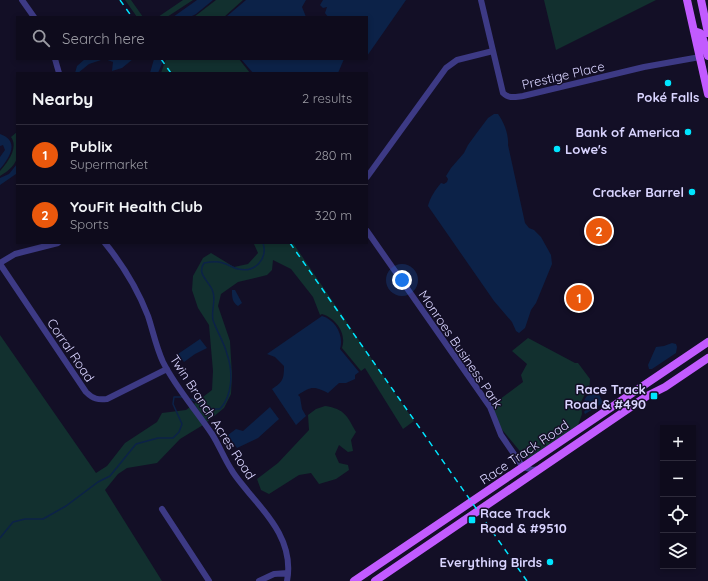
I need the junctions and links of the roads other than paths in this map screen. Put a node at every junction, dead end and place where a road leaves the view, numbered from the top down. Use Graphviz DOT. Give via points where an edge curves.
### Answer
graph roads {
  1 [pos="22,0"];
  2 [pos="481,0"];
  3 [pos="687,0"];
  4 [pos="694,0"];
  5 [pos="701,4"];
  6 [pos="33,16"];
  7 [pos="708,33"];
  8 [pos="492,51"];
  9 [pos="704,56"];
  10 [pos="55,60"];
  11 [pos="708,64"];
  12 [pos="59,72"];
  13 [pos="708,94"];
  14 [pos="368,176"];
  15 [pos="368,232"];
  16 [pos="54,244"];
  17 [pos="106,244"];
  18 [pos="0,263"];
  19 [pos="708,342"];
  20 [pos="708,346"];
  21 [pos="708,354"];
  22 [pos="708,358"];
  23 [pos="708,361"];
  24 [pos="167,369"];
  25 [pos="665,387"];
  26 [pos="630,395"];
  27 [pos="647,396"];
  28 [pos="616,404"];
  29 [pos="631,407"];
  30 [pos="546,451"];
  31 [pos="566,451"];
  32 [pos="558,456"];
  33 [pos="523,467"];
  34 [pos="540,469"];
  35 [pos="162,509"];
  36 [pos="288,573"];
  37 [pos="210,581"];
  38 [pos="259,581"];
  39 [pos="287,581"];
  40 [pos="354,581"];
  41 [pos="375,581"];
  1 -- 6 [label="street"];
  2 -- 8 [label="street, Prestige Place"];
  3 -- 9 [label="main road" via="694,31 702,36"];
  4 -- 5 [label="main road" via="696,5"];
  5 -- 7 [label="main road"];
  8 -- 9 [label="street, Prestige Place" via="503,93 512,98 644,67"];
  8 -- 14 [label="street" via="457,60 446,68"];
  9 -- 11 [label="main road"];
  9 -- 13 [label="main road"];
  10 -- 12 [label="street"];
  15 -- 33 [label="street, Monroes Business Park" via="490,407 501,435"];
  16 -- 18 [label="street" via="15,254"];
  17 -- 24 [label="street, Twin Branch Acres Road" via="139,297"];
  18 -- 24 [label="street, Corral Road" via="91,397 98,400 107,399"];
  19 -- 26 [label="main road, Race Track Road"];
  20 -- 27 [label="main road" via="652,385"];
  21 -- 27 [label="main road"];
  22 -- 25 [label="main road, Race Track Road"];
  23 -- 25 [label="main road"];
  24 -- 36 [label="street, Twin Branch Acres Road" via="213,435 234,473 277,528 287,556"];
  25 -- 27 [label="main road, Race Track Road"];
  26 -- 27 [label="main road" via="641,393"];
  26 -- 28 [label="main road, Race Track Road"];
  27 -- 29 [label="main road, Race Track Road"];
  28 -- 29 [label="main road" via="620,407"];
  28 -- 30 [label="main road, Race Track Road"];
  28 -- 31 [label="main road" via="611,416 573,442"];
  29 -- 31 [label="main road, Race Track Road"];
  30 -- 32 [label="main road"];
  30 -- 33 [label="main road, Race Track Road"];
  31 -- 32 [label="main road, Race Track Road"];
  32 -- 34 [label="main road, Race Track Road"];
  33 -- 34 [label="street"];
  33 -- 40 [label="main road, Race Track Road"];
  34 -- 41 [label="main road, Race Track Road"];
  35 -- 37 [label="street"];
  36 -- 38 [label="street" via="274,574"];
  36 -- 39 [label="street, Twin Branch Acres Road"];
}
